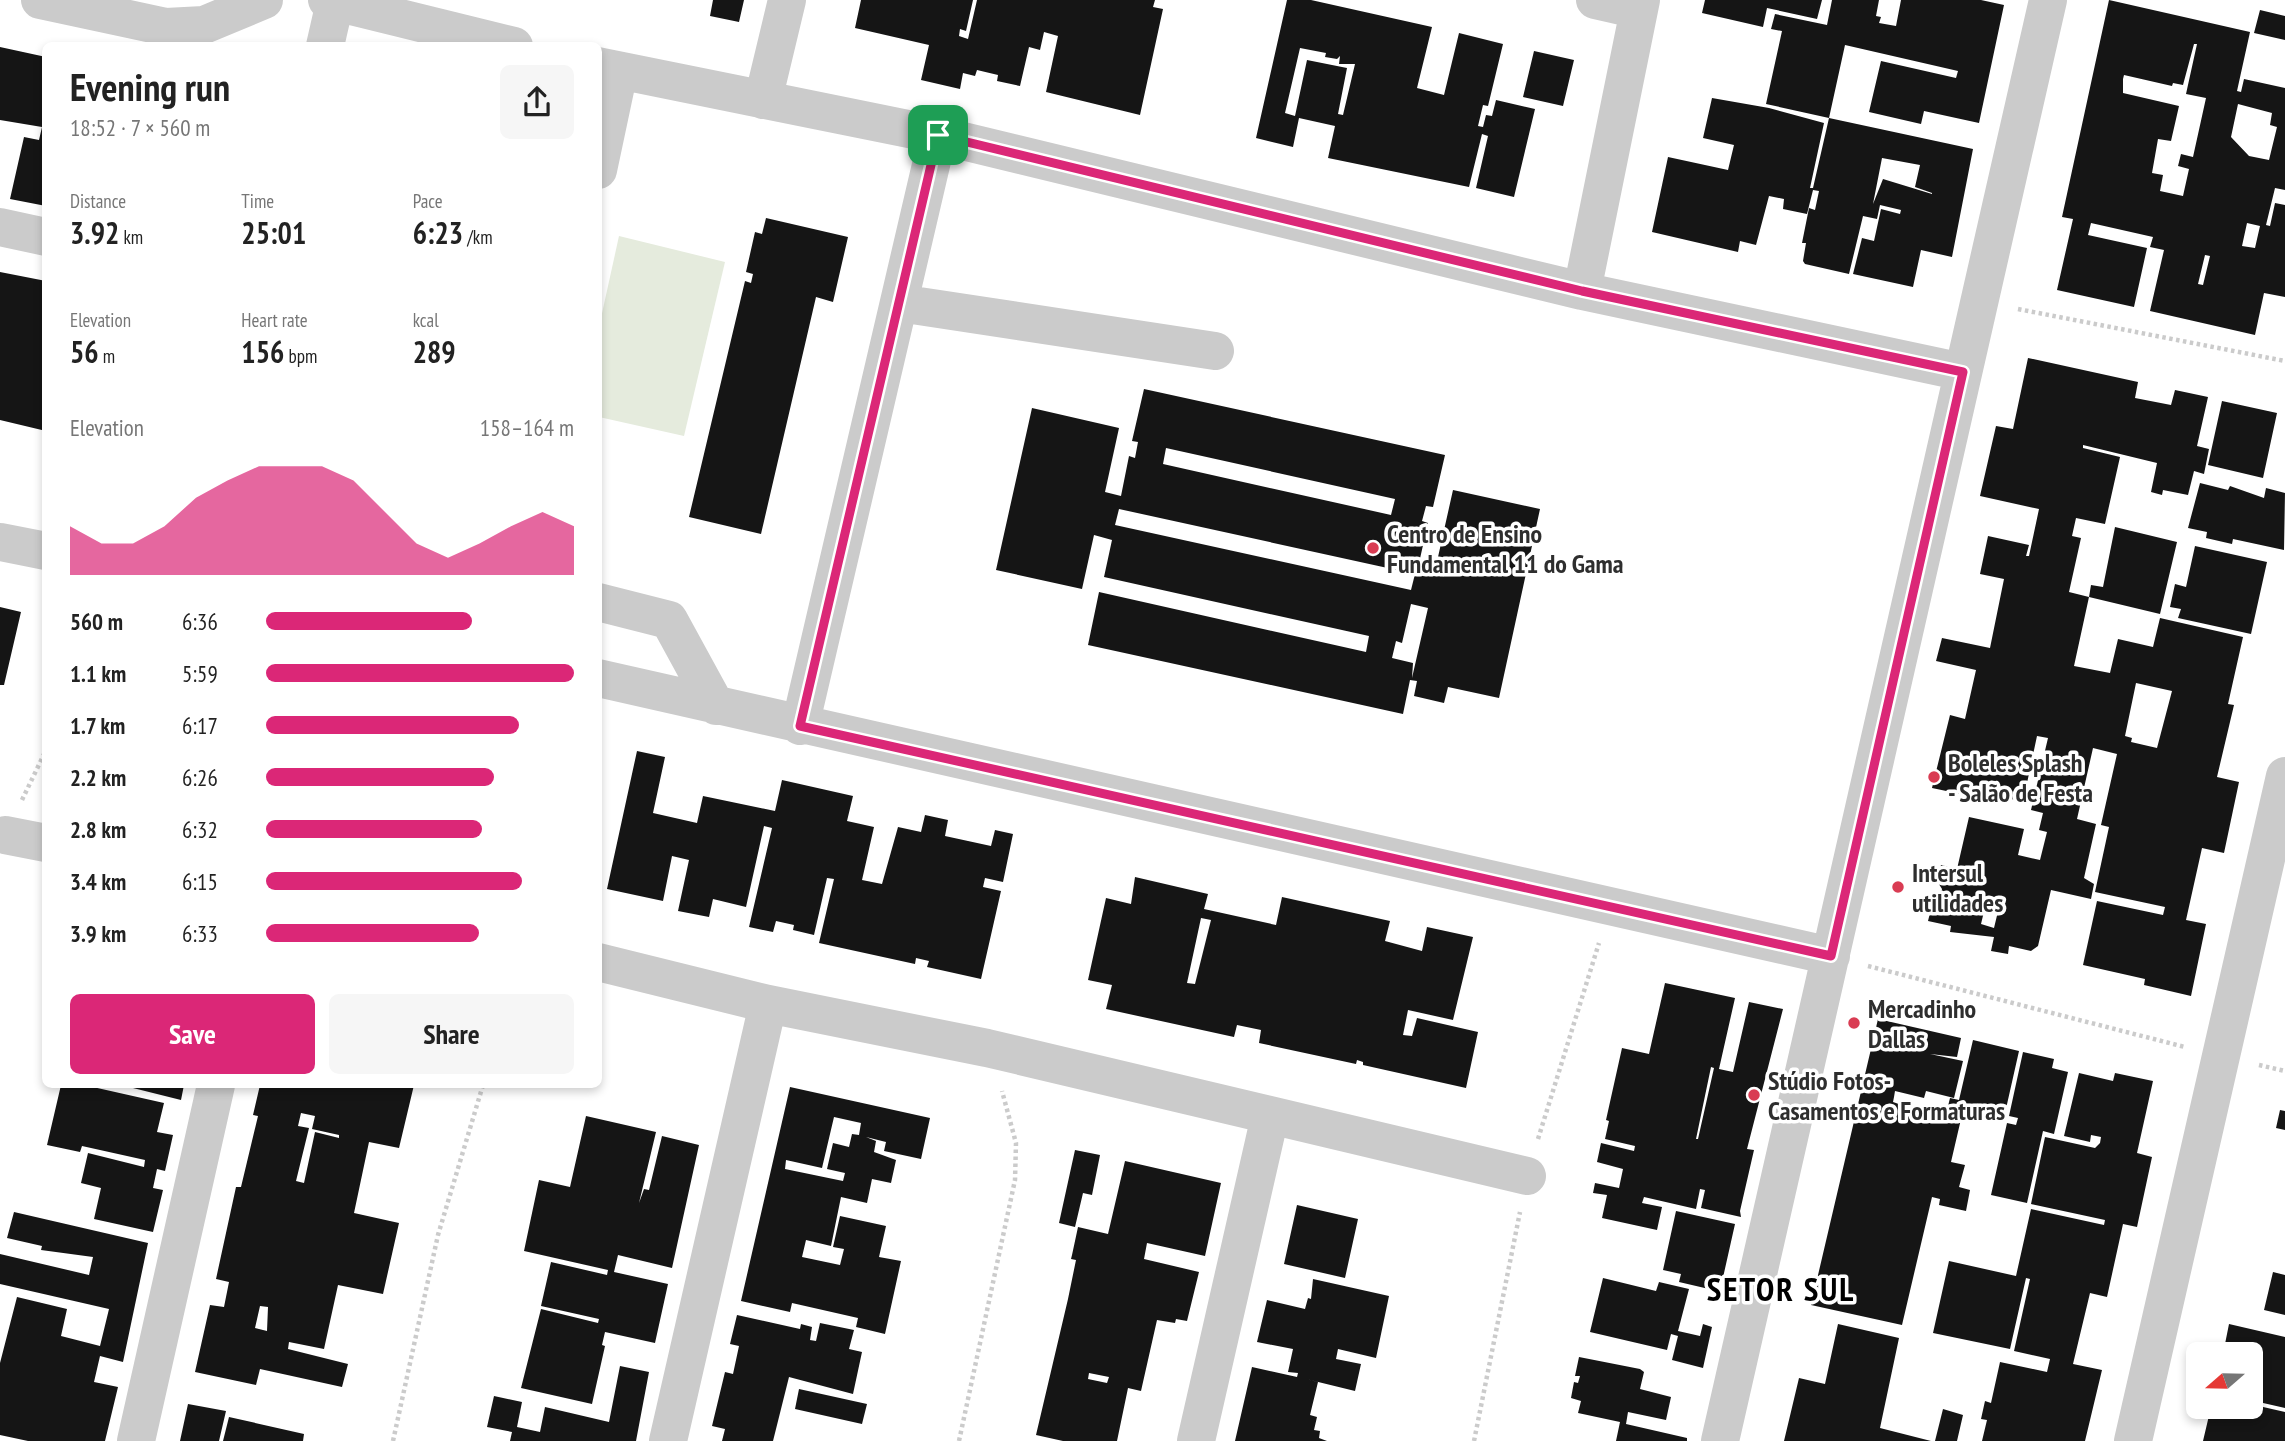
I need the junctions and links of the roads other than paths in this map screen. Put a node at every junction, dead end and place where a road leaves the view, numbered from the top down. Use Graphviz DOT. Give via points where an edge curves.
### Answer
graph roads {
  1 [pos="40,0"];
  2 [pos="264,0"];
  3 [pos="788,0"];
  4 [pos="1595,0"];
  5 [pos="2048,0"];
  6 [pos="331,1"];
  7 [pos="1640,5"];
  8 [pos="326,42"];
  9 [pos="498,42"];
  10 [pos="609,68"];
  11 [pos="763,100"];
  12 [pos="602,133"];
  13 [pos="938,135"];
  14 [pos="0,227"];
  15 [pos="42,236"];
  16 [pos="1582,291"];
  17 [pos="899,303"];
  18 [pos="1215,351"];
  19 [pos="1963,372"];
  20 [pos="0,542"];
  21 [pos="42,550"];
  22 [pos="602,603"];
  23 [pos="602,679"];
  24 [pos="716,706"];
  25 [pos="800,726"];
  26 [pos="2285,776"];
  27 [pos="5,835"];
  28 [pos="42,842"];
  29 [pos="1831,956"];
  30 [pos="602,963"];
  31 [pos="768,1004"];
  32 [pos="215,1088"];
  33 [pos="1270,1116"];
  34 [pos="1527,1177"];
  35 [pos="136,1441"];
  36 [pos="668,1441"];
  37 [pos="1196,1441"];
  38 [pos="1720,1441"];
  39 [pos="2133,1441"];
  1 -- 2 [label="street" via="166,27 204,25"];
  3 -- 11 [label="street"];
  4 -- 7 [label="street"];
  5 -- 19 [label="street"];
  6 -- 8 [label="street"];
  6 -- 9 [label="street"];
  7 -- 16 [label="street"];
  10 -- 11 [label="street"];
  10 -- 12 [label="street"];
  11 -- 13 [label="street"];
  13 -- 16 [label="street"];
  13 -- 17 [label="street"];
  14 -- 15 [label="street"];
  16 -- 19 [label="street"];
  17 -- 18 [label="street"];
  17 -- 25 [label="street"];
  19 -- 29 [label="street"];
  20 -- 21 [label="street"];
  22 -- 24 [label="street" via="669,620"];
  23 -- 24 [label="street"];
  24 -- 25 [label="street"];
  25 -- 29 [label="street"];
  26 -- 39 [label="street"];
  27 -- 28 [label="street"];
  29 -- 38 [label="street"];
  30 -- 31 [label="street"];
  31 -- 33 [label="street" via="986,1048"];
  31 -- 36 [label="street"];
  32 -- 35 [label="street"];
  33 -- 34 [label="street"];
  33 -- 37 [label="street"];
}
